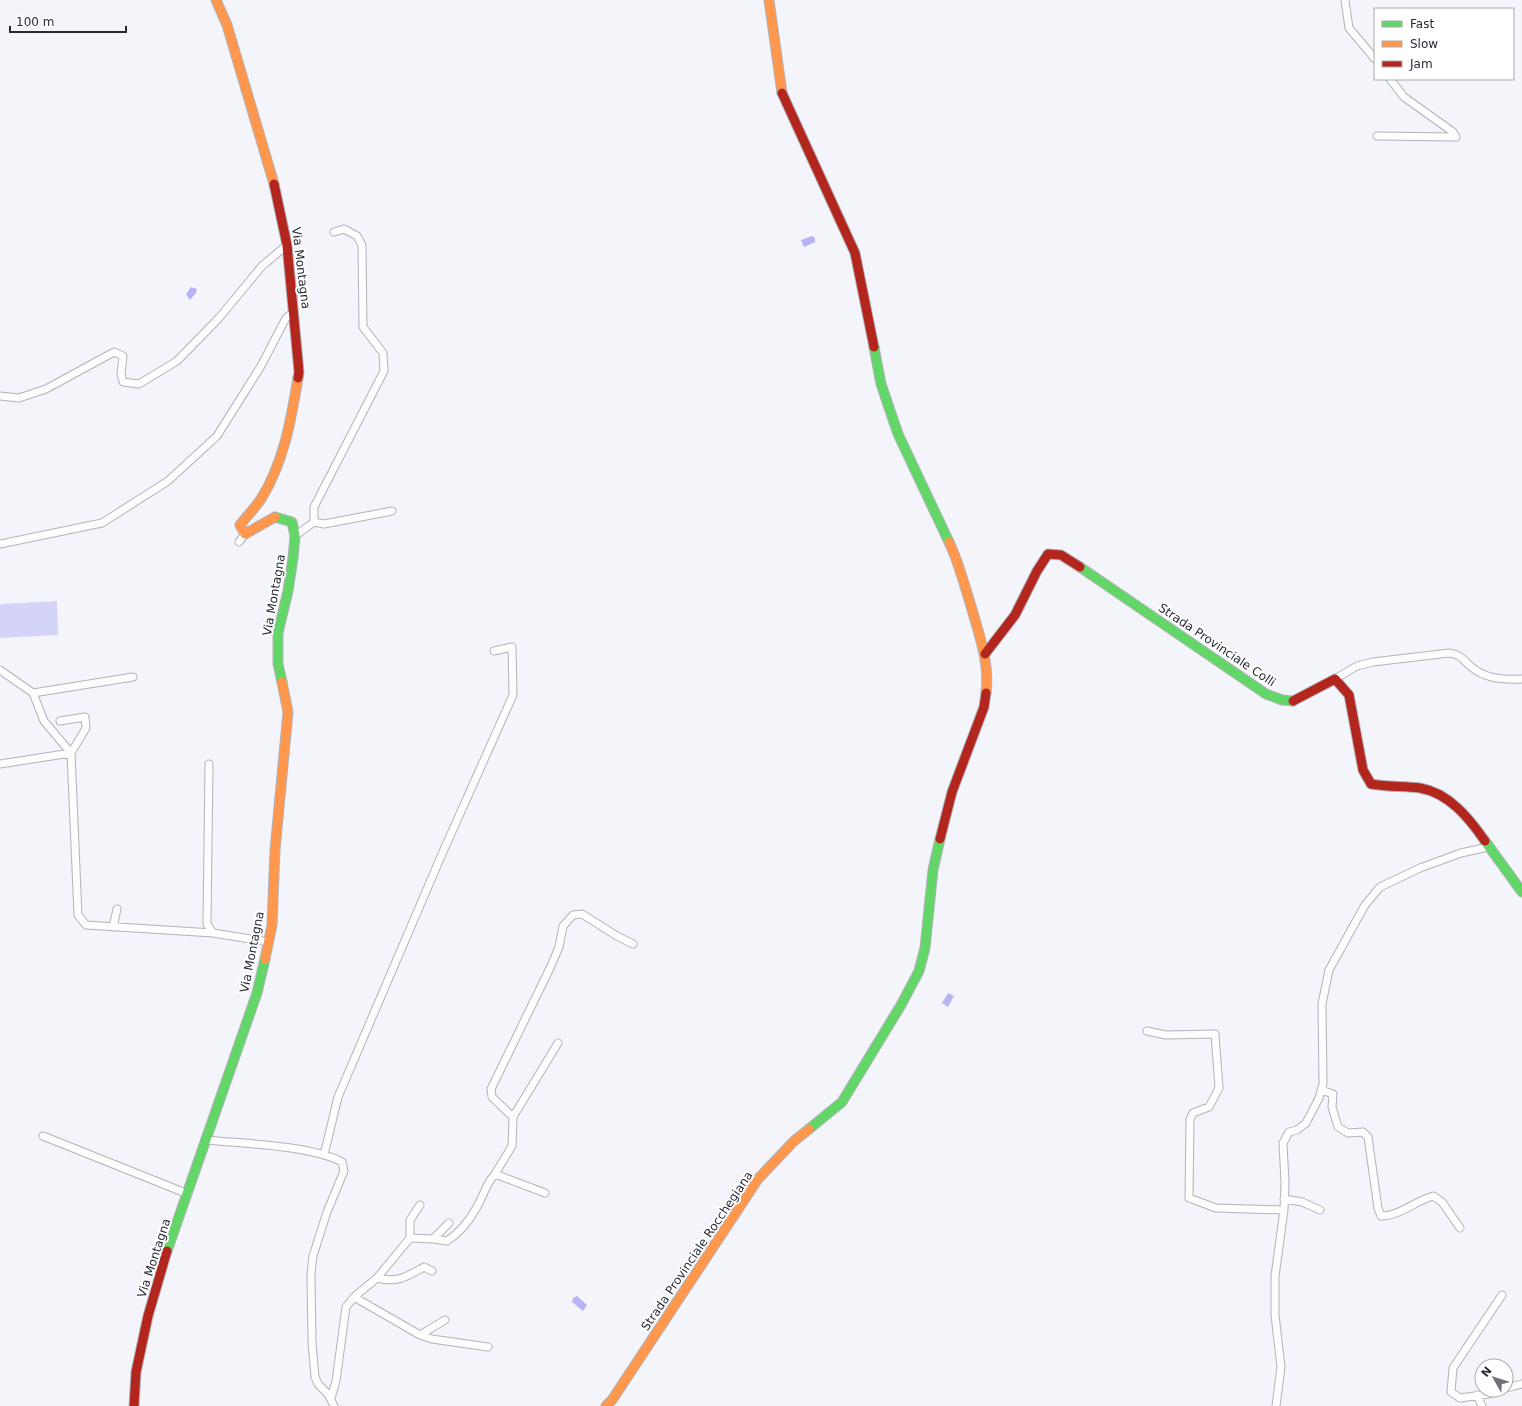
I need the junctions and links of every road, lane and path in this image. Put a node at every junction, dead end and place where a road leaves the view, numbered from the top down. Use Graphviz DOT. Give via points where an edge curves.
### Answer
graph roads {
  1 [pos="216,0"];
  2 [pos="769,0"];
  3 [pos="1345,0"];
  4 [pos="1374,58"];
  5 [pos="1391,80"];
  6 [pos="1377,136"];
  7 [pos="334,232"];
  8 [pos="287,245"];
  9 [pos="294,312"];
  10 [pos="0,396"];
  11 [pos="392,511"];
  12 [pos="314,522"];
  13 [pos="245,534"];
  14 [pos="295,536"];
  15 [pos="239,542"];
  16 [pos="0,544"];
  17 [pos="494,651"];
  18 [pos="985,654"];
  19 [pos="0,670"];
  20 [pos="133,677"];
  21 [pos="1335,679"];
  22 [pos="1522,679"];
  23 [pos="33,693"];
  24 [pos="60,721"];
  25 [pos="71,752"];
  26 [pos="0,764"];
  27 [pos="209,764"];
  28 [pos="1488,847"];
  29 [pos="1522,892"];
  30 [pos="117,909"];
  31 [pos="113,926"];
  32 [pos="213,933"];
  33 [pos="269,942"];
  34 [pos="633,944"];
  35 [pos="1147,1031"];
  36 [pos="558,1043"];
  37 [pos="1321,1090"];
  38 [pos="513,1117"];
  39 [pos="43,1136"];
  40 [pos="207,1140"];
  41 [pos="324,1155"];
  42 [pos="495,1174"];
  43 [pos="544,1193"];
  44 [pos="188,1194"];
  45 [pos="1284,1199"];
  46 [pos="420,1205"];
  47 [pos="1284,1210"];
  48 [pos="1320,1210"];
  49 [pos="449,1223"];
  50 [pos="1460,1228"];
  51 [pos="410,1238"];
  52 [pos="433,1239"];
  53 [pos="432,1271"];
  54 [pos="377,1278"];
  55 [pos="1502,1295"];
  56 [pos="354,1296"];
  57 [pos="445,1320"];
  58 [pos="420,1335"];
  59 [pos="488,1347"];
  60 [pos="1474,1396"];
  61 [pos="331,1398"];
  62 [pos="134,1406"];
  63 [pos="334,1406"];
  64 [pos="606,1406"];
  65 [pos="1276,1406"];
  1 -- 8 [label="street, Via Montagna" via="227,25 273,180"];
  2 -- 18 [label="street, Strada Provinciale Rocchegiana" via="782,95 855,253 882,384 898,434 957,559"];
  3 -- 4 [label="street" via="1350,28"];
  5 -- 6 [label="street" via="1404,97 1453,132 1456,138"];
  7 -- 12 [label="street" via="344,229 357,236 362,244 363,328 383,353 384,371 314,507"];
  8 -- 9 [label="street, Via Montagna"];
  8 -- 10 [label="street" via="262,266 219,318 177,361 139,384 123,382 123,356 114,352 46,389 19,398"];
  9 -- 13 [label="street, Via Montagna" via="299,372 290,429 262,499 240,525"];
  9 -- 16 [label="street" via="286,318 261,366 217,436 168,481 102,523"];
  11 -- 12 [label="street" via="324,524"];
  12 -- 14 [label="street"];
  13 -- 14 [label="street" via="276,517 292,522"];
  13 -- 15 [label="street"];
  14 -- 33 [label="street, Via Montagna" via="288,591 278,633 278,664 288,712"];
  17 -- 41 [label="street" via="512,647 513,695 338,1097"];
  18 -- 21 [label="street, Strada Provinciale Colli" via="1001,637 1023,601 1038,564 1048,554 1061,554 1266,694 1294,701"];
  18 -- 64 [label="street, Strada Provinciale Rocchegiana" via="988,679 984,707 952,792 933,870 925,948 919,971 842,1102 794,1141 758,1179"];
  19 -- 23 [label="street"];
  20 -- 23 [label="street"];
  21 -- 22 [label="street" via="1357,666 1373,662 1449,653 1457,654 1484,674 1509,680"];
  21 -- 28 [label="street" via="1349,694 1363,770 1371,784 1386,788 1433,792 1450,801 1469,820"];
  23 -- 25 [label="street" via="44,721"];
  24 -- 25 [label="street" via="85,717 86,728"];
  25 -- 26 [label="street"];
  25 -- 31 [label="street" via="78,916 86,925"];
  27 -- 32 [label="street" via="207,924"];
  28 -- 29 [label="street"];
  28 -- 37 [label="street" via="1461,853 1420,868 1380,887 1365,905 1329,970 1322,1004"];
  30 -- 31 [label="street"];
  31 -- 32 [label="street"];
  32 -- 33 [label="street"];
  33 -- 40 [label="street, Via Montagna" via="257,993"];
  34 -- 38 [label="street" via="582,914 573,914 563,926 559,947 551,966 490,1089 492,1097"];
  35 -- 47 [label="street" via="1166,1035 1215,1034 1219,1088 1209,1107 1193,1113 1190,1119 1189,1198 1216,1208"];
  36 -- 38 [label="street"];
  37 -- 45 [label="street" via="1306,1123 1289,1132 1283,1143"];
  37 -- 50 [label="street" via="1333,1094 1332,1107 1338,1127 1348,1133 1363,1132 1368,1137 1381,1216 1391,1216 1433,1196 1442,1202"];
  38 -- 42 [label="street" via="512,1146"];
  39 -- 44 [label="street"];
  40 -- 41 [label="street" via="302,1150"];
  40 -- 44 [label="street, Via Montagna"];
  41 -- 61 [label="street" via="342,1162 344,1171 320,1234 311,1274 315,1377"];
  42 -- 43 [label="street"];
  42 -- 52 [label="street" via="488,1181 476,1210 459,1232 447,1241"];
  44 -- 62 [label="street, Via Montagna" via="148,1316 136,1372"];
  45 -- 47 [label="street"];
  45 -- 48 [label="street" via="1302,1202"];
  46 -- 51 [label="street" via="410,1220"];
  47 -- 65 [label="street" via="1275,1276 1275,1315 1281,1367"];
  49 -- 52 [label="street"];
  51 -- 52 [label="street"];
  51 -- 54 [label="street"];
  53 -- 54 [label="street" via="424,1267 401,1279"];
  54 -- 56 [label="street"];
  55 -- 60 [label="street" via="1453,1368 1452,1392 1460,1398"];
  56 -- 58 [label="street"];
  56 -- 61 [label="street" via="346,1308 336,1381"];
  57 -- 58 [label="street"];
  58 -- 59 [label="street"];
  61 -- 63 [label="street"];
}
